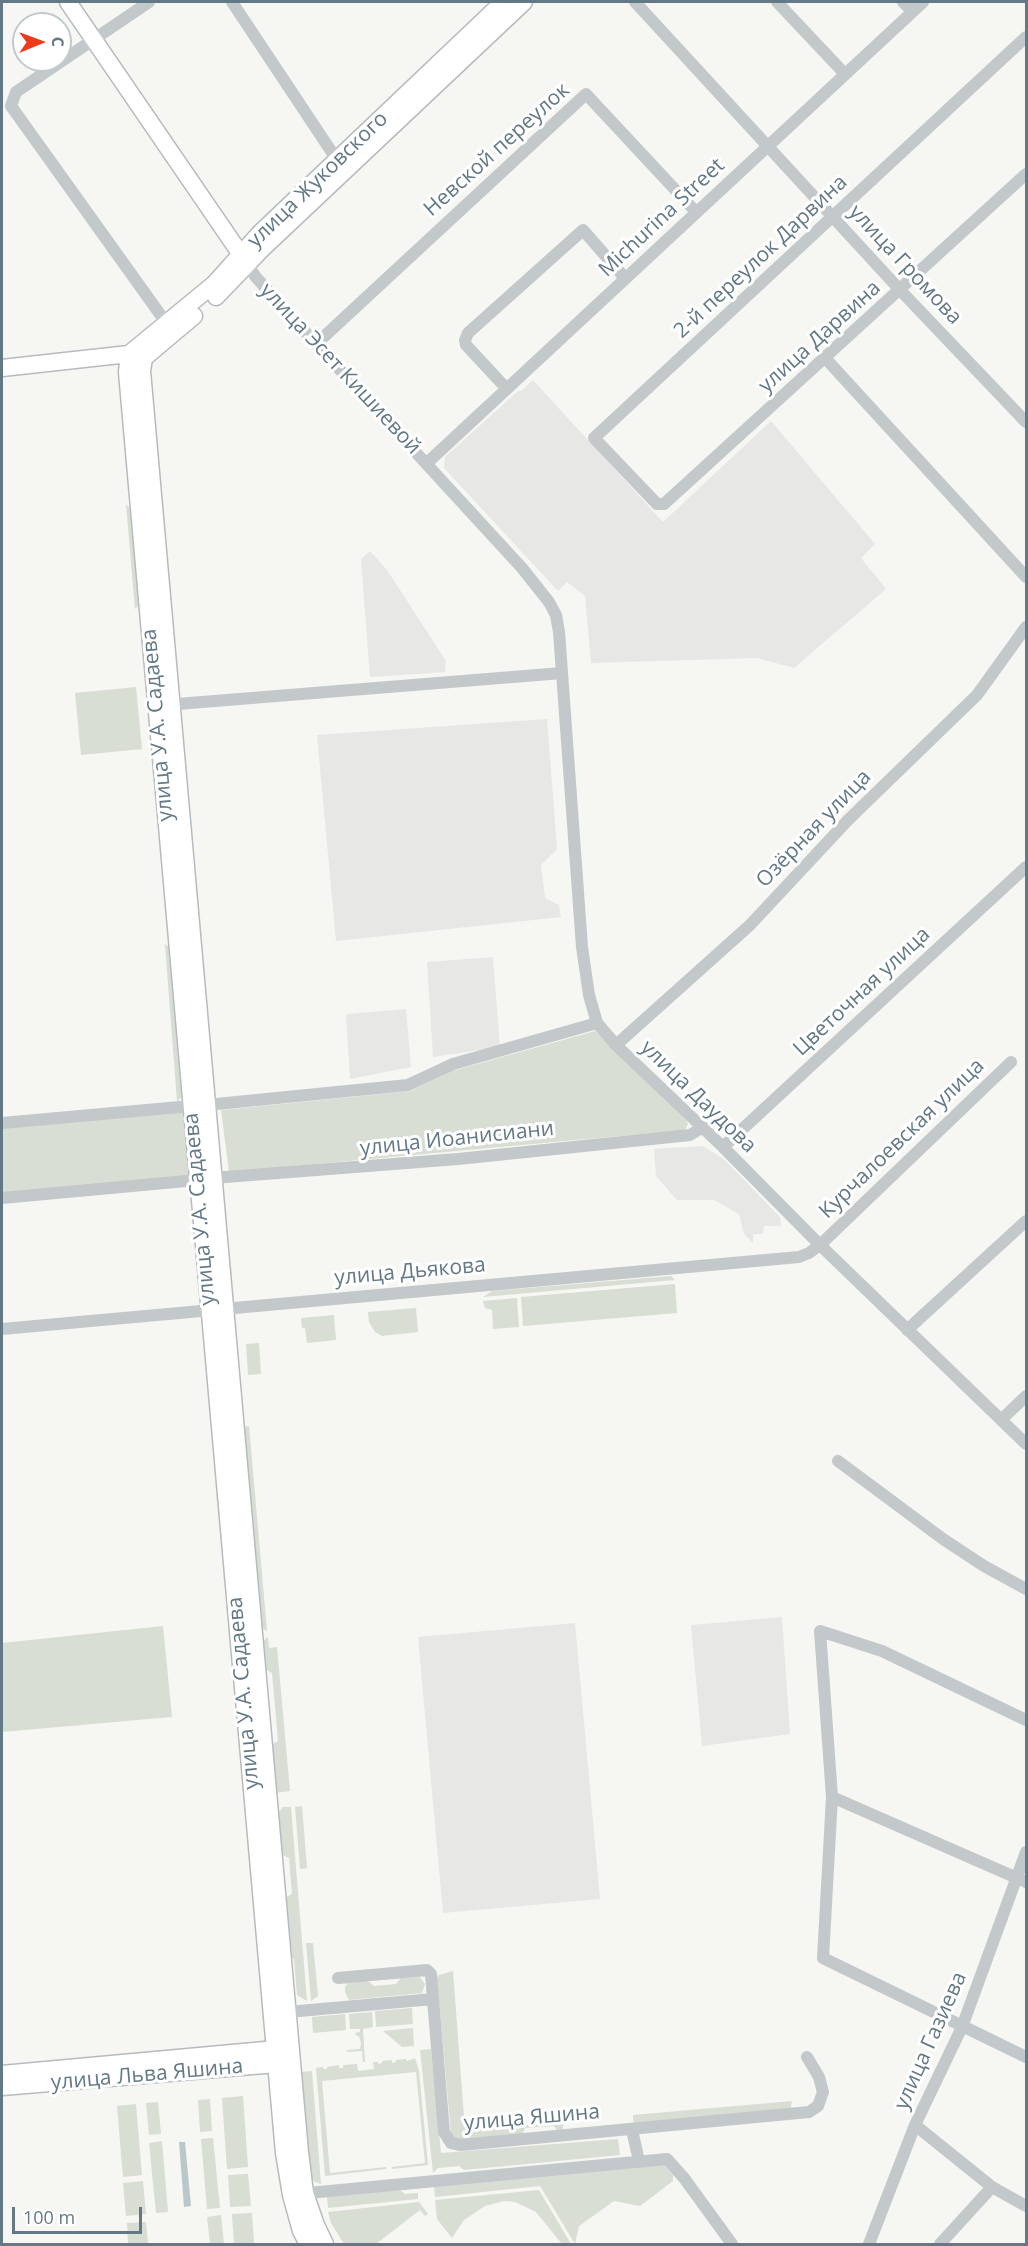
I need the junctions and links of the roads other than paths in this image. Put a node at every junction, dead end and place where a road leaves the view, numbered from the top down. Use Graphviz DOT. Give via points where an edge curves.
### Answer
graph roads {
  1 [pos="68,2"];
  2 [pos="149,2"];
  3 [pos="232,2"];
  4 [pos="503,2"];
  5 [pos="524,2"];
  6 [pos="634,2"];
  7 [pos="777,2"];
  8 [pos="903,2"];
  9 [pos="923,2"];
  10 [pos="912,11"];
  11 [pos="1026,37"];
  12 [pos="93,38"];
  13 [pos="844,73"];
  14 [pos="767,147"];
  15 [pos="337,160"];
  16 [pos="1026,174"];
  17 [pos="696,212"];
  18 [pos="833,217"];
  19 [pos="245,259"];
  20 [pos="625,278"];
  21 [pos="900,290"];
  22 [pos="167,324"];
  23 [pos="316,344"];
  24 [pos="137,356"];
  25 [pos="826,359"];
  26 [pos="2,368"];
  27 [pos="506,388"];
  28 [pos="1026,422"];
  29 [pos="427,463"];
  30 [pos="664,504"];
  31 [pos="1026,577"];
  32 [pos="1026,627"];
  33 [pos="562,673"];
  34 [pos="163,705"];
  35 [pos="1026,867"];
  36 [pos="597,1023"];
  37 [pos="616,1045"];
  38 [pos="1011,1062"];
  39 [pos="198,1106"];
  40 [pos="2,1123"];
  41 [pos="703,1127"];
  42 [pos="723,1147"];
  43 [pos="205,1179"];
  44 [pos="2,1198"];
  45 [pos="1026,1221"];
  46 [pos="820,1245"];
  47 [pos="217,1309"];
  48 [pos="2,1329"];
  49 [pos="908,1330"];
  50 [pos="1026,1396"];
  51 [pos="1001,1419"];
  52 [pos="1026,1444"];
  53 [pos="838,1461"];
  54 [pos="1026,1589"];
  55 [pos="1026,1720"];
  56 [pos="831,1797"];
  57 [pos="1026,1852"];
  58 [pos="1022,1880"];
  59 [pos="338,1978"];
  60 [pos="433,1999"];
  61 [pos="288,2012"];
  62 [pos="962,2027"];
  63 [pos="284,2056"];
  64 [pos="807,2057"];
  65 [pos="1026,2057"];
  66 [pos="2,2074"];
  67 [pos="2,2087"];
  68 [pos="915,2124"];
  69 [pos="632,2130"];
  70 [pos="639,2161"];
  71 [pos="992,2187"];
  72 [pos="298,2194"];
  73 [pos="1026,2206"];
  74 [pos="308,2244"];
  75 [pos="325,2244"];
  76 [pos="732,2244"];
  77 [pos="869,2244"];
  78 [pos="940,2244"];
  1 -- 12 [label="main road, улица Эсет Кишиевой"];
  2 -- 12 [label="street"];
  3 -- 15 [label="street"];
  4 -- 15 [label="main road, улица Жуковского"];
  5 -- 19 [label="main road" via="263,248"];
  6 -- 14 [label="street, улица Громова"];
  7 -- 13 [label="street"];
  8 -- 10 [label="street"];
  9 -- 10 [label="street, Michurina Street"];
  10 -- 13 [label="street, Michurina Street"];
  11 -- 18 [label="street, 2-й переулок Дарвина"];
  12 -- 19 [label="main road, улица Эсет Кишиевой"];
  12 -- 22 [label="street" via="16,93 11,106"];
  13 -- 14 [label="street, Michurina Street"];
  14 -- 17 [label="street, Michurina Street"];
  14 -- 18 [label="street, улица Громова"];
  15 -- 19 [label="main road, улица Жуковского"];
  16 -- 21 [label="street, улица Дарвина"];
  17 -- 20 [label="street, Michurina Street"];
  17 -- 23 [label="street, Невской переулок" via="586,94"];
  18 -- 21 [label="street, улица Громова"];
  18 -- 30 [label="street, 2-й переулок Дарвина" via="594,438 657,504"];
  19 -- 22 [label="main road, улица Жуковского"];
  19 -- 23 [label="street, улица Эсет Кишиевой" via="255,276"];
  19 -- 24 [label="main road" via="205,307"];
  20 -- 27 [label="street, Michurina Street"];
  20 -- 27 [label="street" via="583,230 468,333 466,345"];
  21 -- 25 [label="street, улица Дарвина"];
  21 -- 28 [label="street, улица Громова"];
  22 -- 24 [label="main road, улица Жуковского"];
  23 -- 29 [label="street, улица Эсет Кишиевой"];
  24 -- 26 [label="main road"];
  24 -- 34 [label="main road, улица У.А. Садаева" via="142,371"];
  25 -- 30 [label="street, улица Дарвина"];
  25 -- 31 [label="street"];
  27 -- 29 [label="street, Michurina Street"];
  29 -- 33 [label="street, улица Эсет Кишиевой" via="549,602 556,615"];
  32 -- 37 [label="street, Озёрная улица" via="977,695 848,820 750,925"];
  33 -- 34 [label="street"];
  33 -- 36 [label="street, улица Даудова" via="582,947"];
  34 -- 39 [label="main road, улица У.А. Садаева"];
  35 -- 42 [label="street, Цветочная улица"];
  36 -- 37 [label="street, улица Даудова"];
  36 -- 39 [label="street" via="453,1064 408,1085"];
  37 -- 41 [label="street, улица Даудова"];
  38 -- 46 [label="street, Курчалоевская улица"];
  39 -- 40 [label="street"];
  39 -- 43 [label="main road, улица У.А. Садаева"];
  41 -- 42 [label="street, улица Даудова"];
  41 -- 43 [label="street, улица Иоанисиани" via="690,1135"];
  42 -- 46 [label="street, улица Даудова"];
  43 -- 44 [label="street, улица Иоанисиани"];
  43 -- 47 [label="main road, улица У.А. Садаева"];
  45 -- 49 [label="street"];
  46 -- 47 [label="street, улица Дьякова" via="799,1257"];
  46 -- 49 [label="street, улица Даудова"];
  47 -- 48 [label="street, улица Дьякова"];
  47 -- 61 [label="main road, улица У.А. Садаева"];
  47 -- 63 [label="main road, улица У.А. Садаева"];
  49 -- 51 [label="street, улица Даудова"];
  50 -- 51 [label="street"];
  51 -- 52 [label="street, улица Даудова"];
  53 -- 54 [label="street" via="943,1539"];
  55 -- 56 [label="street" via="882,1651 819,1631"];
  56 -- 58 [label="street"];
  56 -- 62 [label="street" via="823,1958"];
  57 -- 58 [label="street, улица Газиева"];
  58 -- 62 [label="street, улица Газиева"];
  59 -- 60 [label="street" via="427,1970 431,1974"];
  60 -- 61 [label="street"];
  60 -- 69 [label="street, улица Яшина" via="444,2132 451,2143"];
  61 -- 63 [label="main road, улица У.А. Садаева"];
  62 -- 65 [label="street"];
  62 -- 68 [label="street, улица Газиева"];
  63 -- 66 [label="main road, улица Льва Яшина"];
  63 -- 67 [label="main road, улица Льва Яшина"];
  63 -- 72 [label="main road"];
  64 -- 69 [label="street, улица Яшина" via="823,2092 818,2106 809,2112"];
  68 -- 71 [label="street"];
  68 -- 77 [label="street, улица Газиева"];
  69 -- 70 [label="street"];
  70 -- 72 [label="street"];
  70 -- 76 [label="street" via="667,2159"];
  71 -- 73 [label="street"];
  71 -- 78 [label="street"];
  72 -- 74 [label="main road" via="301,2231"];
  72 -- 75 [label="main road"];
}
